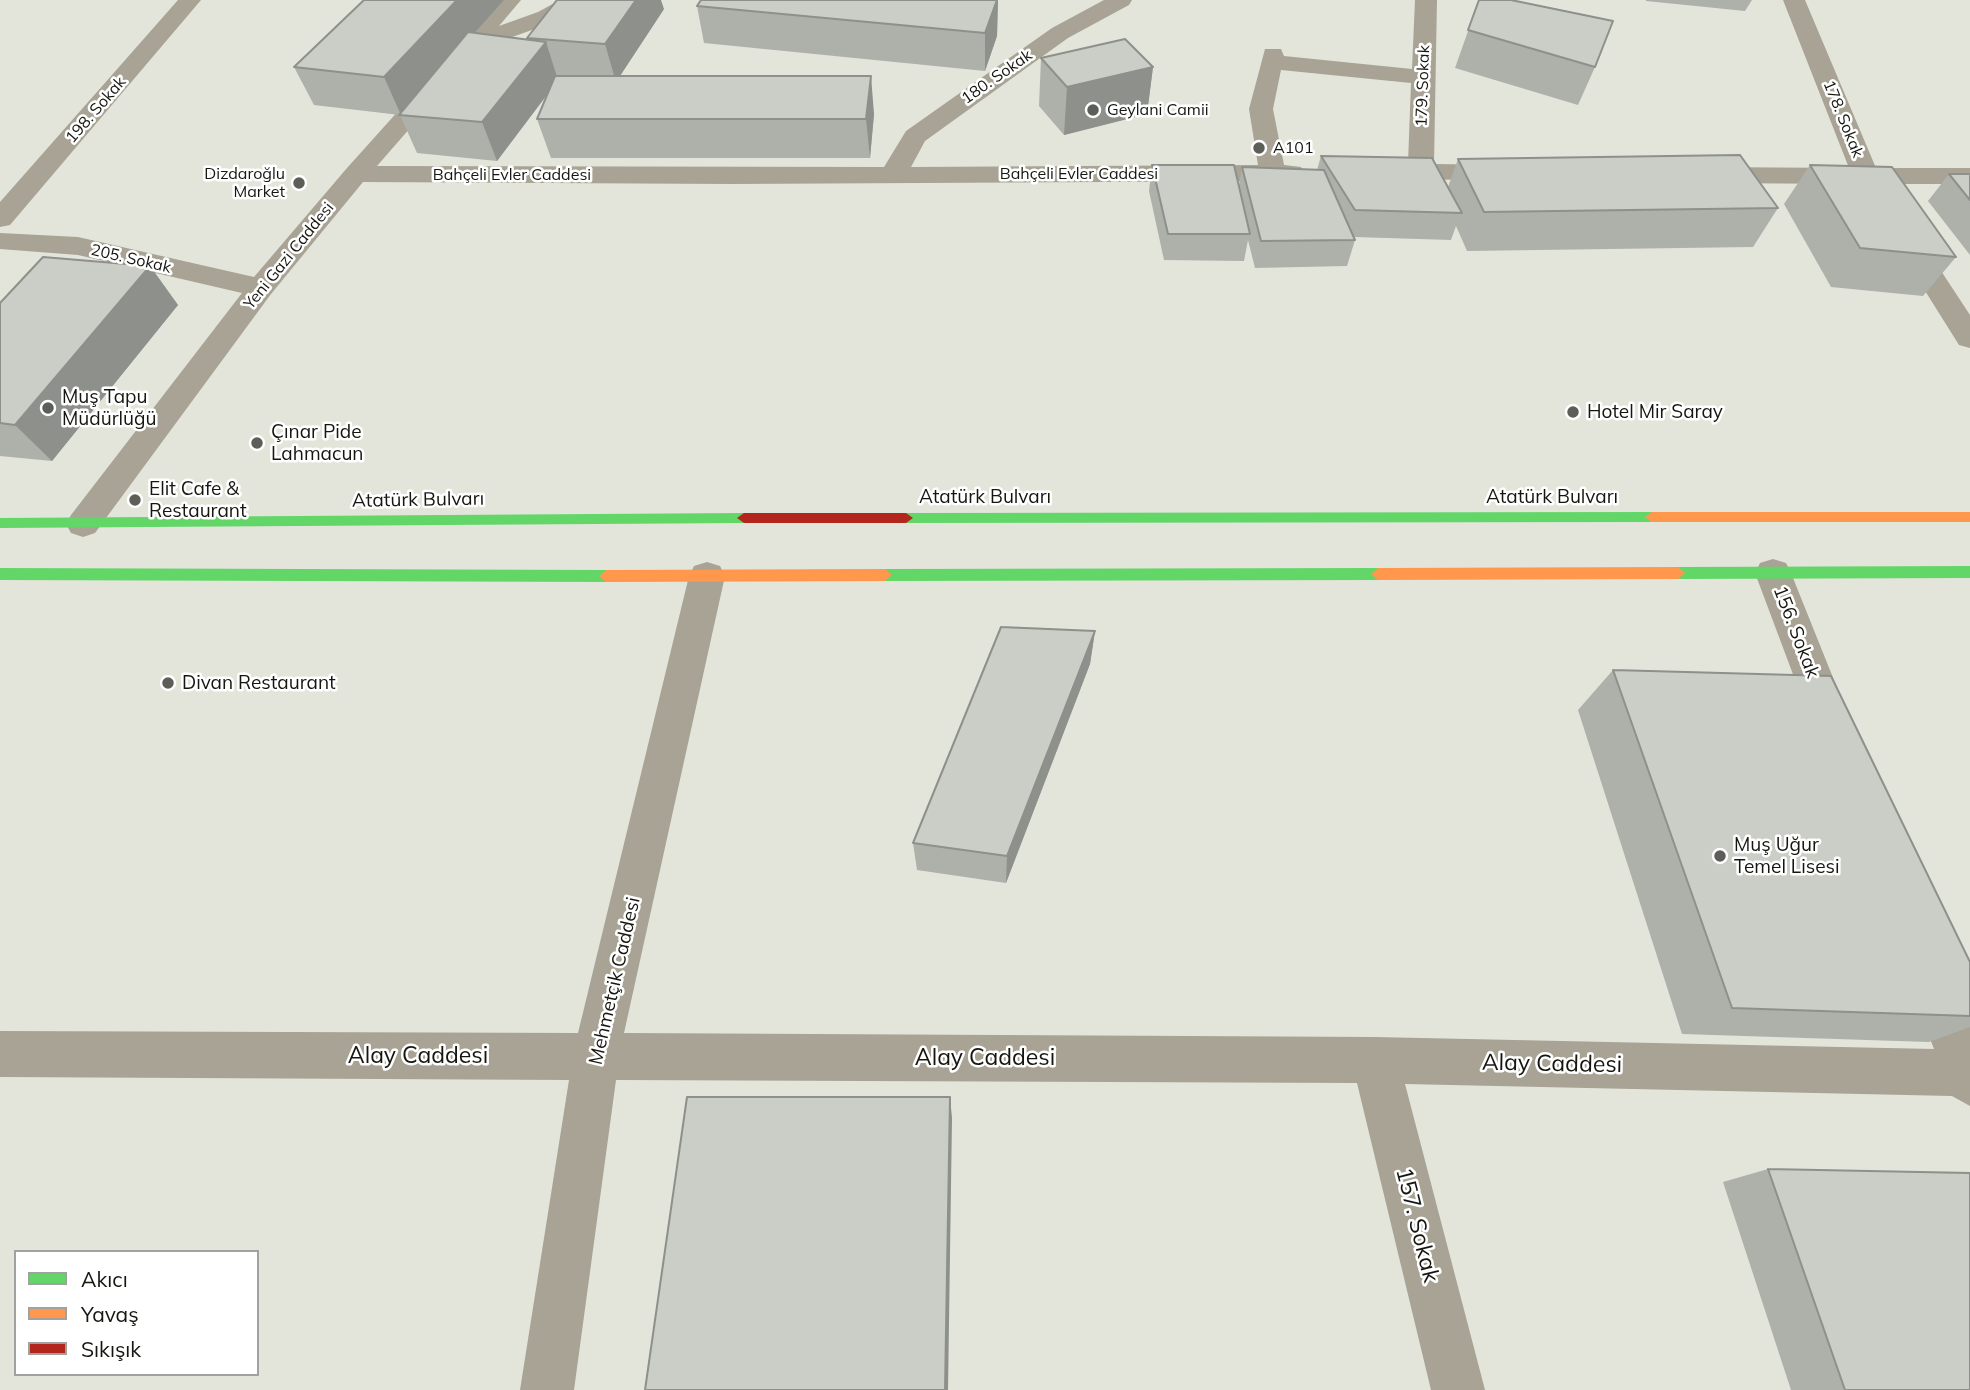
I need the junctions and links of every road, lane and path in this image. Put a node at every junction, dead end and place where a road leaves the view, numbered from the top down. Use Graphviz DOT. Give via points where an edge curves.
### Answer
graph roads {
  1 [pos="190,0"];
  2 [pos="510,0"];
  3 [pos="576,0"];
  4 [pos="1121,0"];
  5 [pos="1426,0"];
  6 [pos="1794,0"];
  7 [pos="473,44"];
  8 [pos="1422,77"];
  9 [pos="1421,171"];
  10 [pos="1313,172"];
  11 [pos="1367,172"];
  12 [pos="1272,173"];
  13 [pos="356,174"];
  14 [pos="1537,174"];
  15 [pos="893,175"];
  16 [pos="1673,175"];
  17 [pos="1866,176"];
  18 [pos="1970,176"];
  19 [pos="0,219"];
  20 [pos="0,241"];
  21 [pos="261,288"];
  22 [pos="1970,338"];
  23 [pos="1970,517"];
  24 [pos="0,523"];
  25 [pos="83,524"];
  26 [pos="1970,572"];
  27 [pos="0,573"];
  28 [pos="1773,573"];
  29 [pos="707,576"];
  30 [pos="1847,765"];
  31 [pos="1922,957"];
  32 [pos="0,1054"];
  33 [pos="596,1056"];
  34 [pos="1375,1060"];
  35 [pos="1969,1076"];
  36 [pos="547,1390"];
  37 [pos="1458,1390"];
  1 -- 19 [label="street, 198. Sokak"];
  2 -- 7 [label="street, Yeni Gazi Caddesi"];
  3 -- 7 [label="street" via="546,17"];
  4 -- 15 [label="street, 180. Sokak" via="1060,33 915,136"];
  5 -- 8 [label="street, 179. Sokak"];
  6 -- 17 [label="street, 178. Sokak"];
  7 -- 13 [label="street, Yeni Gazi Caddesi"];
  8 -- 9 [label="street, 179. Sokak"];
  8 -- 12 [label="street" via="1272,58 1261,108"];
  9 -- 11 [label="street"];
  9 -- 14 [label="street"];
  10 -- 12 [label="street, Bahçeli Evler Caddesi"];
  12 -- 15 [label="street, Bahçeli Evler Caddesi"];
  13 -- 15 [label="street, Bahçeli Evler Caddesi"];
  13 -- 21 [label="street, Yeni Gazi Caddesi"];
  16 -- 17 [label="street"];
  17 -- 18 [label="street"];
  17 -- 22 [label="street, 178. Sokak"];
  20 -- 21 [label="street, 205. Sokak" via="78,246"];
  21 -- 25 [label="street, Yeni Gazi Caddesi"];
  23 -- 25 [label="main road, Atatürk Bulvarı" via="712,518"];
  24 -- 25 [label="main road, Atatürk Bulvarı"];
  26 -- 28 [label="main road"];
  27 -- 29 [label="main road"];
  28 -- 29 [label="main road"];
  28 -- 30 [label="street, 156. Sokak"];
  29 -- 33 [label="street, Mehmetçik Caddesi"];
  31 -- 35 [label="street"];
  32 -- 33 [label="street, Alay Caddesi"];
  33 -- 34 [label="street, Alay Caddesi"];
  33 -- 36 [label="street, Mehmetçik Caddesi"];
  34 -- 35 [label="street, Alay Caddesi"];
  34 -- 37 [label="street, 157. Sokak"];
}
